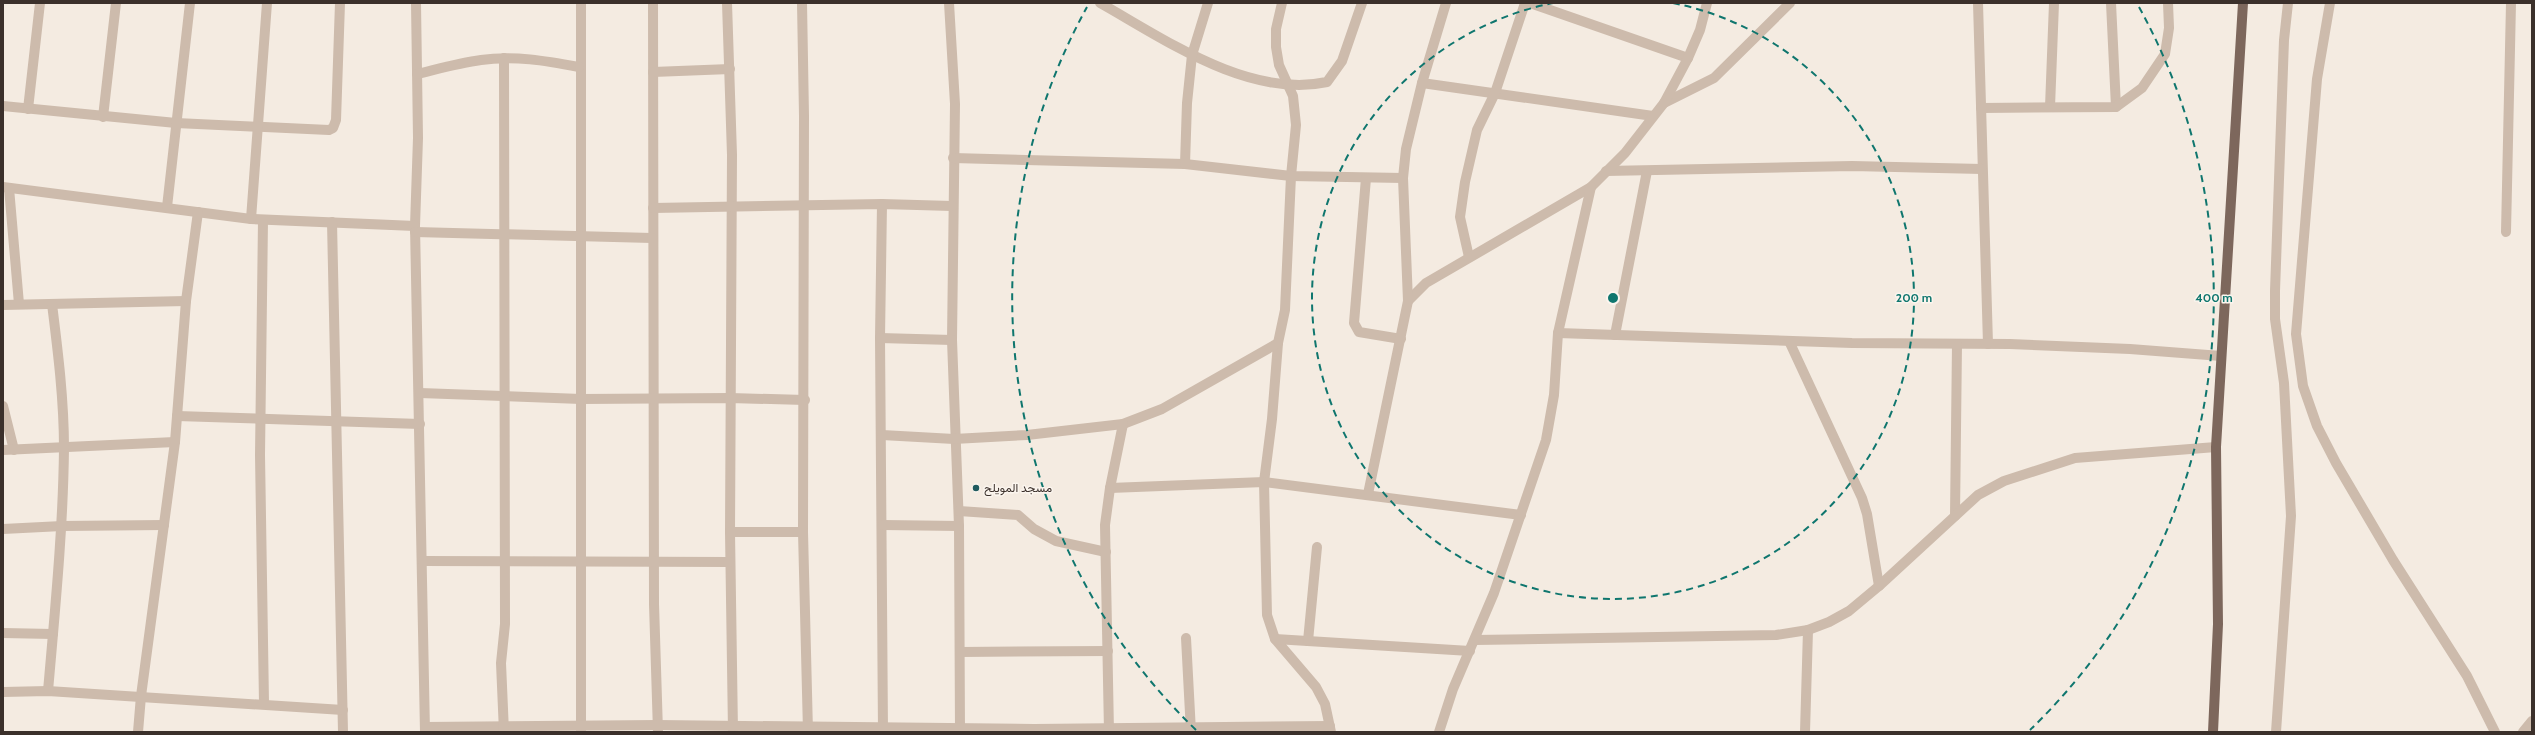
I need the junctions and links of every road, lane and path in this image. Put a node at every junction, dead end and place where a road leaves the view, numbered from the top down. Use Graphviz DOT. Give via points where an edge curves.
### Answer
graph roads {
  1 [pos="40,3"];
  2 [pos="116,3"];
  3 [pos="190,3"];
  4 [pos="267,3"];
  5 [pos="340,3"];
  6 [pos="416,3"];
  7 [pos="581,3"];
  8 [pos="653,3"];
  9 [pos="727,3"];
  10 [pos="802,3"];
  11 [pos="949,3"];
  12 [pos="1100,3"];
  13 [pos="1208,3"];
  14 [pos="1282,3"];
  15 [pos="1362,3"];
  16 [pos="1446,3"];
  17 [pos="1525,3"];
  18 [pos="1530,3"];
  19 [pos="1707,3"];
  20 [pos="1790,3"];
  21 [pos="1978,3"];
  22 [pos="2054,3"];
  23 [pos="2111,3"];
  24 [pos="2168,3"];
  25 [pos="2243,3"];
  26 [pos="2288,3"];
  27 [pos="2330,3"];
  28 [pos="2511,3"];
  29 [pos="1192,55"];
  30 [pos="504,58"];
  31 [pos="1688,58"];
  32 [pos="579,67"];
  33 [pos="730,69"];
  34 [pos="653,72"];
  35 [pos="417,74"];
  36 [pos="1422,83"];
  37 [pos="1288,84"];
  38 [pos="1495,93"];
  39 [pos="1664,103"];
  40 [pos="3,106"];
  41 [pos="2050,107"];
  42 [pos="2116,107"];
  43 [pos="1981,108"];
  44 [pos="28,109"];
  45 [pos="1653,116"];
  46 [pos="103,117"];
  47 [pos="176,124"];
  48 [pos="258,128"];
  49 [pos="953,158"];
  50 [pos="1185,164"];
  51 [pos="1982,169"];
  52 [pos="1606,171"];
  53 [pos="1648,171"];
  54 [pos="1291,176"];
  55 [pos="1366,178"];
  56 [pos="1403,178"];
  57 [pos="1591,186"];
  58 [pos="6,187"];
  59 [pos="882,204"];
  60 [pos="952,206"];
  61 [pos="167,207"];
  62 [pos="730,207"];
  63 [pos="653,208"];
  64 [pos="803,208"];
  65 [pos="198,212"];
  66 [pos="251,219"];
  67 [pos="263,220"];
  68 [pos="332,222"];
  69 [pos="415,229"];
  70 [pos="2506,232"];
  71 [pos="506,234"];
  72 [pos="580,235"];
  73 [pos="652,238"];
  74 [pos="1469,258"];
  75 [pos="186,301"];
  76 [pos="1408,301"];
  77 [pos="19,304"];
  78 [pos="52,304"];
  79 [pos="3,305"];
  80 [pos="1558,333"];
  81 [pos="2296,334"];
  82 [pos="1615,335"];
  83 [pos="2277,335"];
  84 [pos="880,338"];
  85 [pos="1400,339"];
  86 [pos="952,340"];
  87 [pos="1789,341"];
  88 [pos="1278,344"];
  89 [pos="1957,344"];
  90 [pos="1988,344"];
  91 [pos="2221,356"];
  92 [pos="420,393"];
  93 [pos="504,395"];
  94 [pos="655,398"];
  95 [pos="730,398"];
  96 [pos="581,399"];
  97 [pos="804,400"];
  98 [pos="3,406"];
  99 [pos="176,416"];
  100 [pos="260,419"];
  101 [pos="337,421"];
  102 [pos="420,424"];
  103 [pos="1123,424"];
  104 [pos="882,435"];
  105 [pos="954,439"];
  106 [pos="175,442"];
  107 [pos="64,447"];
  108 [pos="2216,448"];
  109 [pos="3,450"];
  110 [pos="14,450"];
  111 [pos="1264,482"];
  112 [pos="1110,488"];
  113 [pos="1368,494"];
  114 [pos="959,511"];
  115 [pos="1521,515"];
  116 [pos="1954,516"];
  117 [pos="164,525"];
  118 [pos="883,525"];
  119 [pos="62,526"];
  120 [pos="959,526"];
  121 [pos="3,529"];
  122 [pos="730,532"];
  123 [pos="803,532"];
  124 [pos="1317,547"];
  125 [pos="1106,552"];
  126 [pos="423,561"];
  127 [pos="503,561"];
  128 [pos="580,561"];
  129 [pos="654,562"];
  130 [pos="730,562"];
  131 [pos="1879,586"];
  132 [pos="1808,630"];
  133 [pos="3,633"];
  134 [pos="53,634"];
  135 [pos="1186,638"];
  136 [pos="1275,639"];
  137 [pos="1475,640"];
  138 [pos="1308,641"];
  139 [pos="1108,651"];
  140 [pos="1470,651"];
  141 [pos="960,652"];
  142 [pos="48,691"];
  143 [pos="3,692"];
  144 [pos="141,696"];
  145 [pos="264,703"];
  146 [pos="343,710"];
  147 [pos="2532,721"];
  148 [pos="581,728"];
  149 [pos="425,729"];
  150 [pos="504,729"];
  151 [pos="658,729"];
  152 [pos="733,729"];
  153 [pos="808,729"];
  154 [pos="960,729"];
  155 [pos="1191,729"];
  156 [pos="1276,729"];
  157 [pos="1330,729"];
  158 [pos="883,730"];
  159 [pos="1109,730"];
  160 [pos="1034,731"];
  161 [pos="138,732"];
  162 [pos="343,732"];
  163 [pos="1439,732"];
  164 [pos="1805,732"];
  165 [pos="2213,732"];
  166 [pos="2276,732"];
  167 [pos="2495,732"];
  168 [pos="2523,732"];
  1 -- 44 [label="street"];
  2 -- 46 [label="street"];
  3 -- 47 [label="street"];
  4 -- 48 [label="street"];
  5 -- 48 [label="street" via="336,120 333,128 325,131"];
  6 -- 35 [label="street"];
  7 -- 32 [label="street"];
  8 -- 34 [label="street"];
  9 -- 33 [label="street"];
  10 -- 64 [label="street"];
  11 -- 49 [label="street" via="955,104"];
  12 -- 29 [label="street"];
  13 -- 29 [label="street"];
  14 -- 37 [label="street" via="1276,29 1276,47 1279,64"];
  15 -- 37 [label="street" via="1342,61 1332,77 1327,82 1318,84"];
  16 -- 36 [label="street"];
  17 -- 38 [label="street"];
  18 -- 31 [label="street"];
  19 -- 31 [label="street" via="1700,30"];
  20 -- 39 [label="street" via="1714,78"];
  21 -- 43 [label="street"];
  22 -- 41 [label="street"];
  23 -- 42 [label="street"];
  24 -- 42 [label="street" via="2169,28 2165,54 2142,88"];
  25 -- 91 [label="main road"];
  26 -- 83 [label="street" via="2284,40 2275,291"];
  27 -- 81 [label="street" via="2317,86"];
  28 -- 70 [label="street"];
  29 -- 37 [label="street" via="1259,80"];
  29 -- 50 [label="street" via="1185,132"];
  30 -- 32 [label="street" via="541,60"];
  30 -- 35 [label="street" via="481,60"];
  30 -- 71 [label="street"];
  31 -- 39 [label="street"];
  32 -- 72 [label="street"];
  33 -- 34 [label="street"];
  33 -- 62 [label="street"];
  34 -- 63 [label="street"];
  35 -- 69 [label="street"];
  36 -- 38 [label="street"];
  36 -- 56 [label="street" via="1406,149"];
  37 -- 54 [label="street" via="1296,106"];
  38 -- 45 [label="street"];
  38 -- 74 [label="street" via="1477,130 1460,210"];
  39 -- 45 [label="street"];
  40 -- 44 [label="street"];
  41 -- 42 [label="street"];
  41 -- 43 [label="street"];
  43 -- 51 [label="street"];
  44 -- 46 [label="street"];
  45 -- 52 [label="street"];
  46 -- 47 [label="street"];
  47 -- 48 [label="street"];
  47 -- 61 [label="street"];
  48 -- 66 [label="street"];
  49 -- 50 [label="street"];
  49 -- 60 [label="street"];
  50 -- 54 [label="street"];
  51 -- 53 [label="street" via="1852,166"];
  51 -- 90 [label="street"];
  52 -- 53 [label="street"];
  52 -- 57 [label="street"];
  53 -- 82 [label="street"];
  54 -- 55 [label="street"];
  54 -- 88 [label="street" via="1285,310"];
  55 -- 56 [label="street"];
  55 -- 85 [label="street" via="1354,323 1359,332"];
  56 -- 76 [label="street"];
  57 -- 74 [label="street"];
  57 -- 80 [label="street"];
  58 -- 61 [label="street"];
  58 -- 77 [label="street"];
  59 -- 60 [label="street"];
  59 -- 64 [label="street"];
  59 -- 84 [label="street"];
  60 -- 86 [label="street"];
  61 -- 65 [label="street"];
  62 -- 63 [label="street"];
  62 -- 64 [label="street"];
  62 -- 95 [label="street"];
  63 -- 73 [label="street"];
  64 -- 97 [label="street"];
  65 -- 66 [label="street"];
  65 -- 75 [label="street"];
  66 -- 67 [label="street"];
  67 -- 68 [label="street"];
  67 -- 100 [label="street"];
  68 -- 69 [label="street"];
  68 -- 101 [label="street"];
  69 -- 71 [label="street"];
  69 -- 92 [label="street"];
  71 -- 72 [label="street"];
  71 -- 93 [label="street"];
  72 -- 73 [label="street"];
  72 -- 96 [label="street"];
  73 -- 94 [label="street"];
  74 -- 76 [label="street" via="1426,283"];
  75 -- 78 [label="street"];
  75 -- 99 [label="street"];
  76 -- 85 [label="street"];
  77 -- 78 [label="street"];
  77 -- 79 [label="street"];
  78 -- 107 [label="street" via="61,385"];
  80 -- 82 [label="street"];
  80 -- 115 [label="street" via="1554,395 1546,440"];
  81 -- 83 [label="street"];
  81 -- 167 [label="street" via="2303,386 2320,432 2393,560 2467,676"];
  82 -- 87 [label="street"];
  83 -- 166 [label="street" via="2285,391 2291,516"];
  84 -- 86 [label="street"];
  84 -- 104 [label="street"];
  85 -- 113 [label="street"];
  86 -- 105 [label="street"];
  87 -- 89 [label="street"];
  87 -- 131 [label="street" via="1862,498"];
  88 -- 103 [label="street" via="1162,409"];
  88 -- 111 [label="street"];
  89 -- 90 [label="street"];
  89 -- 116 [label="street"];
  90 -- 91 [label="street" via="2130,349"];
  91 -- 108 [label="main road"];
  92 -- 93 [label="street"];
  92 -- 102 [label="street"];
  93 -- 96 [label="street"];
  93 -- 127 [label="street"];
  94 -- 95 [label="street"];
  94 -- 96 [label="street"];
  94 -- 129 [label="street"];
  95 -- 97 [label="street"];
  95 -- 122 [label="street"];
  96 -- 128 [label="street"];
  97 -- 123 [label="street"];
  98 -- 110 [label="street"];
  99 -- 100 [label="street"];
  99 -- 106 [label="street"];
  100 -- 101 [label="street"];
  100 -- 145 [label="street"];
  101 -- 102 [label="street"];
  101 -- 146 [label="street"];
  102 -- 126 [label="street"];
  103 -- 105 [label="street" via="1027,435"];
  103 -- 112 [label="street"];
  104 -- 105 [label="street"];
  104 -- 118 [label="street"];
  105 -- 114 [label="street"];
  106 -- 107 [label="street"];
  106 -- 117 [label="street"];
  107 -- 110 [label="street"];
  107 -- 119 [label="street"];
  108 -- 116 [label="street" via="2075,458 2004,482 1978,495"];
  108 -- 165 [label="main road" via="2218,624"];
  109 -- 110 [label="street"];
  111 -- 112 [label="street"];
  111 -- 113 [label="street"];
  111 -- 136 [label="street" via="1267,615"];
  112 -- 125 [label="street"];
  113 -- 115 [label="street"];
  114 -- 120 [label="street"];
  114 -- 125 [label="street" via="1018,515 1034,529 1056,540"];
  115 -- 137 [label="street"];
  116 -- 131 [label="street"];
  117 -- 119 [label="street"];
  117 -- 144 [label="street"];
  118 -- 120 [label="street"];
  118 -- 158 [label="street"];
  119 -- 121 [label="street"];
  119 -- 134 [label="street"];
  120 -- 141 [label="street"];
  122 -- 123 [label="street"];
  122 -- 130 [label="street"];
  123 -- 153 [label="street"];
  124 -- 138 [label="street"];
  125 -- 139 [label="street"];
  126 -- 127 [label="street"];
  126 -- 149 [label="street"];
  127 -- 128 [label="street"];
  127 -- 150 [label="street" via="505,629 501,663"];
  128 -- 129 [label="street"];
  128 -- 148 [label="street"];
  129 -- 130 [label="street"];
  129 -- 151 [label="street"];
  130 -- 152 [label="street"];
  131 -- 132 [label="street" via="1849,611"];
  132 -- 137 [label="street" via="1776,636"];
  132 -- 164 [label="street"];
  133 -- 134 [label="street"];
  134 -- 142 [label="street"];
  135 -- 155 [label="street"];
  136 -- 138 [label="street"];
  136 -- 157 [label="street" via="1316,686 1325,704"];
  137 -- 140 [label="street"];
  138 -- 140 [label="street"];
  139 -- 141 [label="street"];
  139 -- 159 [label="street"];
  140 -- 163 [label="street" via="1452,689"];
  141 -- 154 [label="street"];
  142 -- 143 [label="street"];
  142 -- 144 [label="street"];
  144 -- 145 [label="street"];
  144 -- 161 [label="street"];
  145 -- 146 [label="street"];
  146 -- 162 [label="street"];
  147 -- 168 [label="street"];
  148 -- 150 [label="street"];
  148 -- 151 [label="street"];
  149 -- 150 [label="street"];
  151 -- 152 [label="street"];
  152 -- 153 [label="street"];
  153 -- 158 [label="street"];
  154 -- 158 [label="street"];
  154 -- 160 [label="street"];
  155 -- 156 [label="street"];
  155 -- 159 [label="street"];
  156 -- 157 [label="street"];
  159 -- 160 [label="street"];
}
